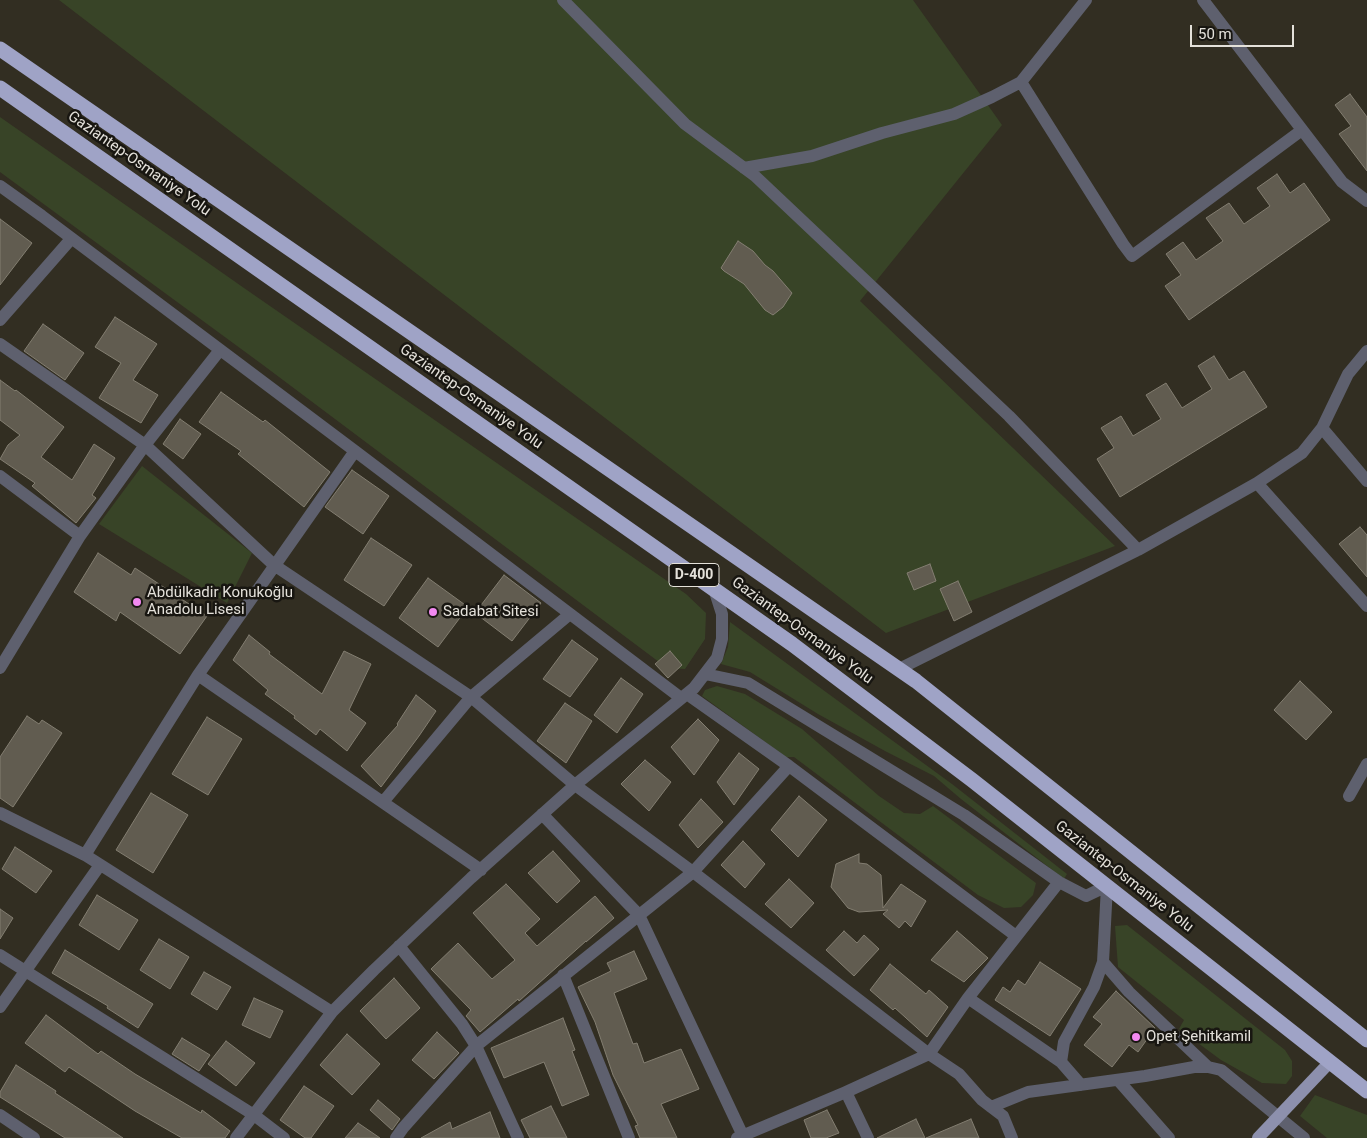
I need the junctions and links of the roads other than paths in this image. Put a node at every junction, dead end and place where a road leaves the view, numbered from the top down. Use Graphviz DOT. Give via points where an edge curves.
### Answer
graph roads {
  1 [pos="563,0"];
  2 [pos="1086,0"];
  3 [pos="1203,0"];
  4 [pos="0,49"];
  5 [pos="1021,82"];
  6 [pos="0,88"];
  7 [pos="1302,130"];
  8 [pos="744,168"];
  9 [pos="0,186"];
  10 [pos="1367,201"];
  11 [pos="71,239"];
  12 [pos="0,320"];
  13 [pos="0,344"];
  14 [pos="220,350"];
  15 [pos="1367,351"];
  16 [pos="1322,428"];
  17 [pos="146,445"];
  18 [pos="356,451"];
  19 [pos="0,476"];
  20 [pos="1367,481"];
  21 [pos="1257,483"];
  22 [pos="80,536"];
  23 [pos="1138,550"];
  24 [pos="274,565"];
  25 [pos="714,589"];
  26 [pos="1367,606"];
  27 [pos="570,614"];
  28 [pos="0,668"];
  29 [pos="899,669"];
  30 [pos="705,674"];
  31 [pos="198,675"];
  32 [pos="684,696"];
  33 [pos="471,697"];
  34 [pos="1367,764"];
  35 [pos="789,766"];
  36 [pos="575,785"];
  37 [pos="1349,796"];
  38 [pos="383,802"];
  39 [pos="0,813"];
  40 [pos="542,814"];
  41 [pos="86,855"];
  42 [pos="100,865"];
  43 [pos="481,870"];
  44 [pos="693,872"];
  45 [pos="1059,882"];
  46 [pos="1107,886"];
  47 [pos="639,915"];
  48 [pos="1016,936"];
  49 [pos="399,946"];
  50 [pos="0,955"];
  51 [pos="1103,962"];
  52 [pos="26,970"];
  53 [pos="563,975"];
  54 [pos="968,998"];
  55 [pos="0,1007"];
  56 [pos="332,1012"];
  57 [pos="1367,1040"];
  58 [pos="476,1046"];
  59 [pos="929,1054"];
  60 [pos="1061,1062"];
  61 [pos="1330,1062"];
  62 [pos="1208,1067"];
  63 [pos="1118,1080"];
  64 [pos="1081,1085"];
  65 [pos="1367,1091"];
  66 [pos="846,1092"];
  67 [pos="991,1107"];
  68 [pos="254,1114"];
  69 [pos="0,1115"];
  70 [pos="1279,1118"];
  71 [pos="741,1137"];
  72 [pos="34,1138"];
  73 [pos="236,1138"];
  74 [pos="284,1138"];
  75 [pos="396,1138"];
  76 [pos="518,1138"];
  77 [pos="629,1138"];
  78 [pos="868,1138"];
  79 [pos="1012,1138"];
  80 [pos="1169,1138"];
  81 [pos="1258,1138"];
  82 [pos="1304,1138"];
  1 -- 8 [label="street" via="685,124"];
  2 -- 5 [label="street"];
  3 -- 7 [label="street"];
  4 -- 29 [label="highway, Gaziantep-Osmaniye Yolu / D-400"];
  5 -- 7 [label="street" via="1132,256"];
  5 -- 8 [label="street" via="954,114 812,156"];
  6 -- 25 [label="highway, Gaziantep-Osmaniye Yolu / D-400"];
  7 -- 10 [label="street" via="1342,182"];
  8 -- 23 [label="street" via="1010,416"];
  9 -- 11 [label="street"];
  11 -- 12 [label="street"];
  11 -- 14 [label="street"];
  13 -- 17 [label="street"];
  14 -- 17 [label="street"];
  14 -- 18 [label="street"];
  15 -- 16 [label="street" via="1348,374"];
  16 -- 20 [label="street"];
  16 -- 21 [label="street" via="1302,453"];
  17 -- 22 [label="street"];
  17 -- 24 [label="street"];
  18 -- 24 [label="street"];
  18 -- 27 [label="street"];
  19 -- 22 [label="street"];
  21 -- 23 [label="street"];
  21 -- 26 [label="street"];
  22 -- 28 [label="street"];
  23 -- 29 [label="street"];
  24 -- 31 [label="street"];
  24 -- 33 [label="street"];
  25 -- 30 [label="street" via="722,614 722,639 717,658"];
  25 -- 46 [label="highway, Gaziantep-Osmaniye Yolu / D-400" via="792,644"];
  27 -- 32 [label="street"];
  27 -- 33 [label="street"];
  29 -- 57 [label="highway, Gaziantep-Osmaniye Yolu / D-400"];
  30 -- 32 [label="street"];
  30 -- 45 [label="street" via="748,682 964,815"];
  31 -- 38 [label="street"];
  31 -- 41 [label="street"];
  32 -- 35 [label="street"];
  32 -- 36 [label="street"];
  33 -- 36 [label="street"];
  33 -- 38 [label="street"];
  34 -- 37 [label="street"];
  35 -- 44 [label="street"];
  35 -- 48 [label="street"];
  36 -- 40 [label="street"];
  36 -- 44 [label="street"];
  38 -- 43 [label="street"];
  39 -- 41 [label="street"];
  40 -- 43 [label="street"];
  40 -- 47 [label="street"];
  41 -- 42 [label="street"];
  42 -- 52 [label="street"];
  42 -- 56 [label="street"];
  43 -- 49 [label="street"];
  44 -- 47 [label="street"];
  44 -- 59 [label="street"];
  45 -- 46 [label="street" via="1086,896"];
  45 -- 48 [label="street"];
  46 -- 51 [label="street"];
  46 -- 61 [label="highway, Gaziantep-Osmaniye Yolu / D-400"];
  47 -- 53 [label="street"];
  47 -- 71 [label="street"];
  48 -- 54 [label="street"];
  49 -- 56 [label="street"];
  49 -- 58 [label="street"];
  50 -- 52 [label="street"];
  51 -- 60 [label="street" via="1094,987 1064,1042"];
  51 -- 62 [label="street" via="1128,992"];
  52 -- 55 [label="street"];
  52 -- 68 [label="street"];
  53 -- 58 [label="street"];
  53 -- 77 [label="street"];
  54 -- 59 [label="street"];
  54 -- 60 [label="street"];
  56 -- 68 [label="street"];
  58 -- 75 [label="street"];
  58 -- 76 [label="street"];
  59 -- 66 [label="street"];
  59 -- 67 [label="street" via="959,1074"];
  60 -- 64 [label="street"];
  61 -- 65 [label="highway, Gaziantep-Osmaniye Yolu / D-400"];
  61 -- 70 [label="main road"];
  62 -- 63 [label="street"];
  62 -- 70 [label="street" via="1221,1070"];
  63 -- 64 [label="street"];
  63 -- 80 [label="street"];
  64 -- 67 [label="street" via="1028,1092"];
  66 -- 71 [label="street"];
  66 -- 78 [label="street"];
  67 -- 79 [label="street" via="1003,1116"];
  68 -- 73 [label="street"];
  68 -- 74 [label="street"];
  69 -- 72 [label="street"];
  70 -- 81 [label="main road"];
  70 -- 82 [label="street"];
}
